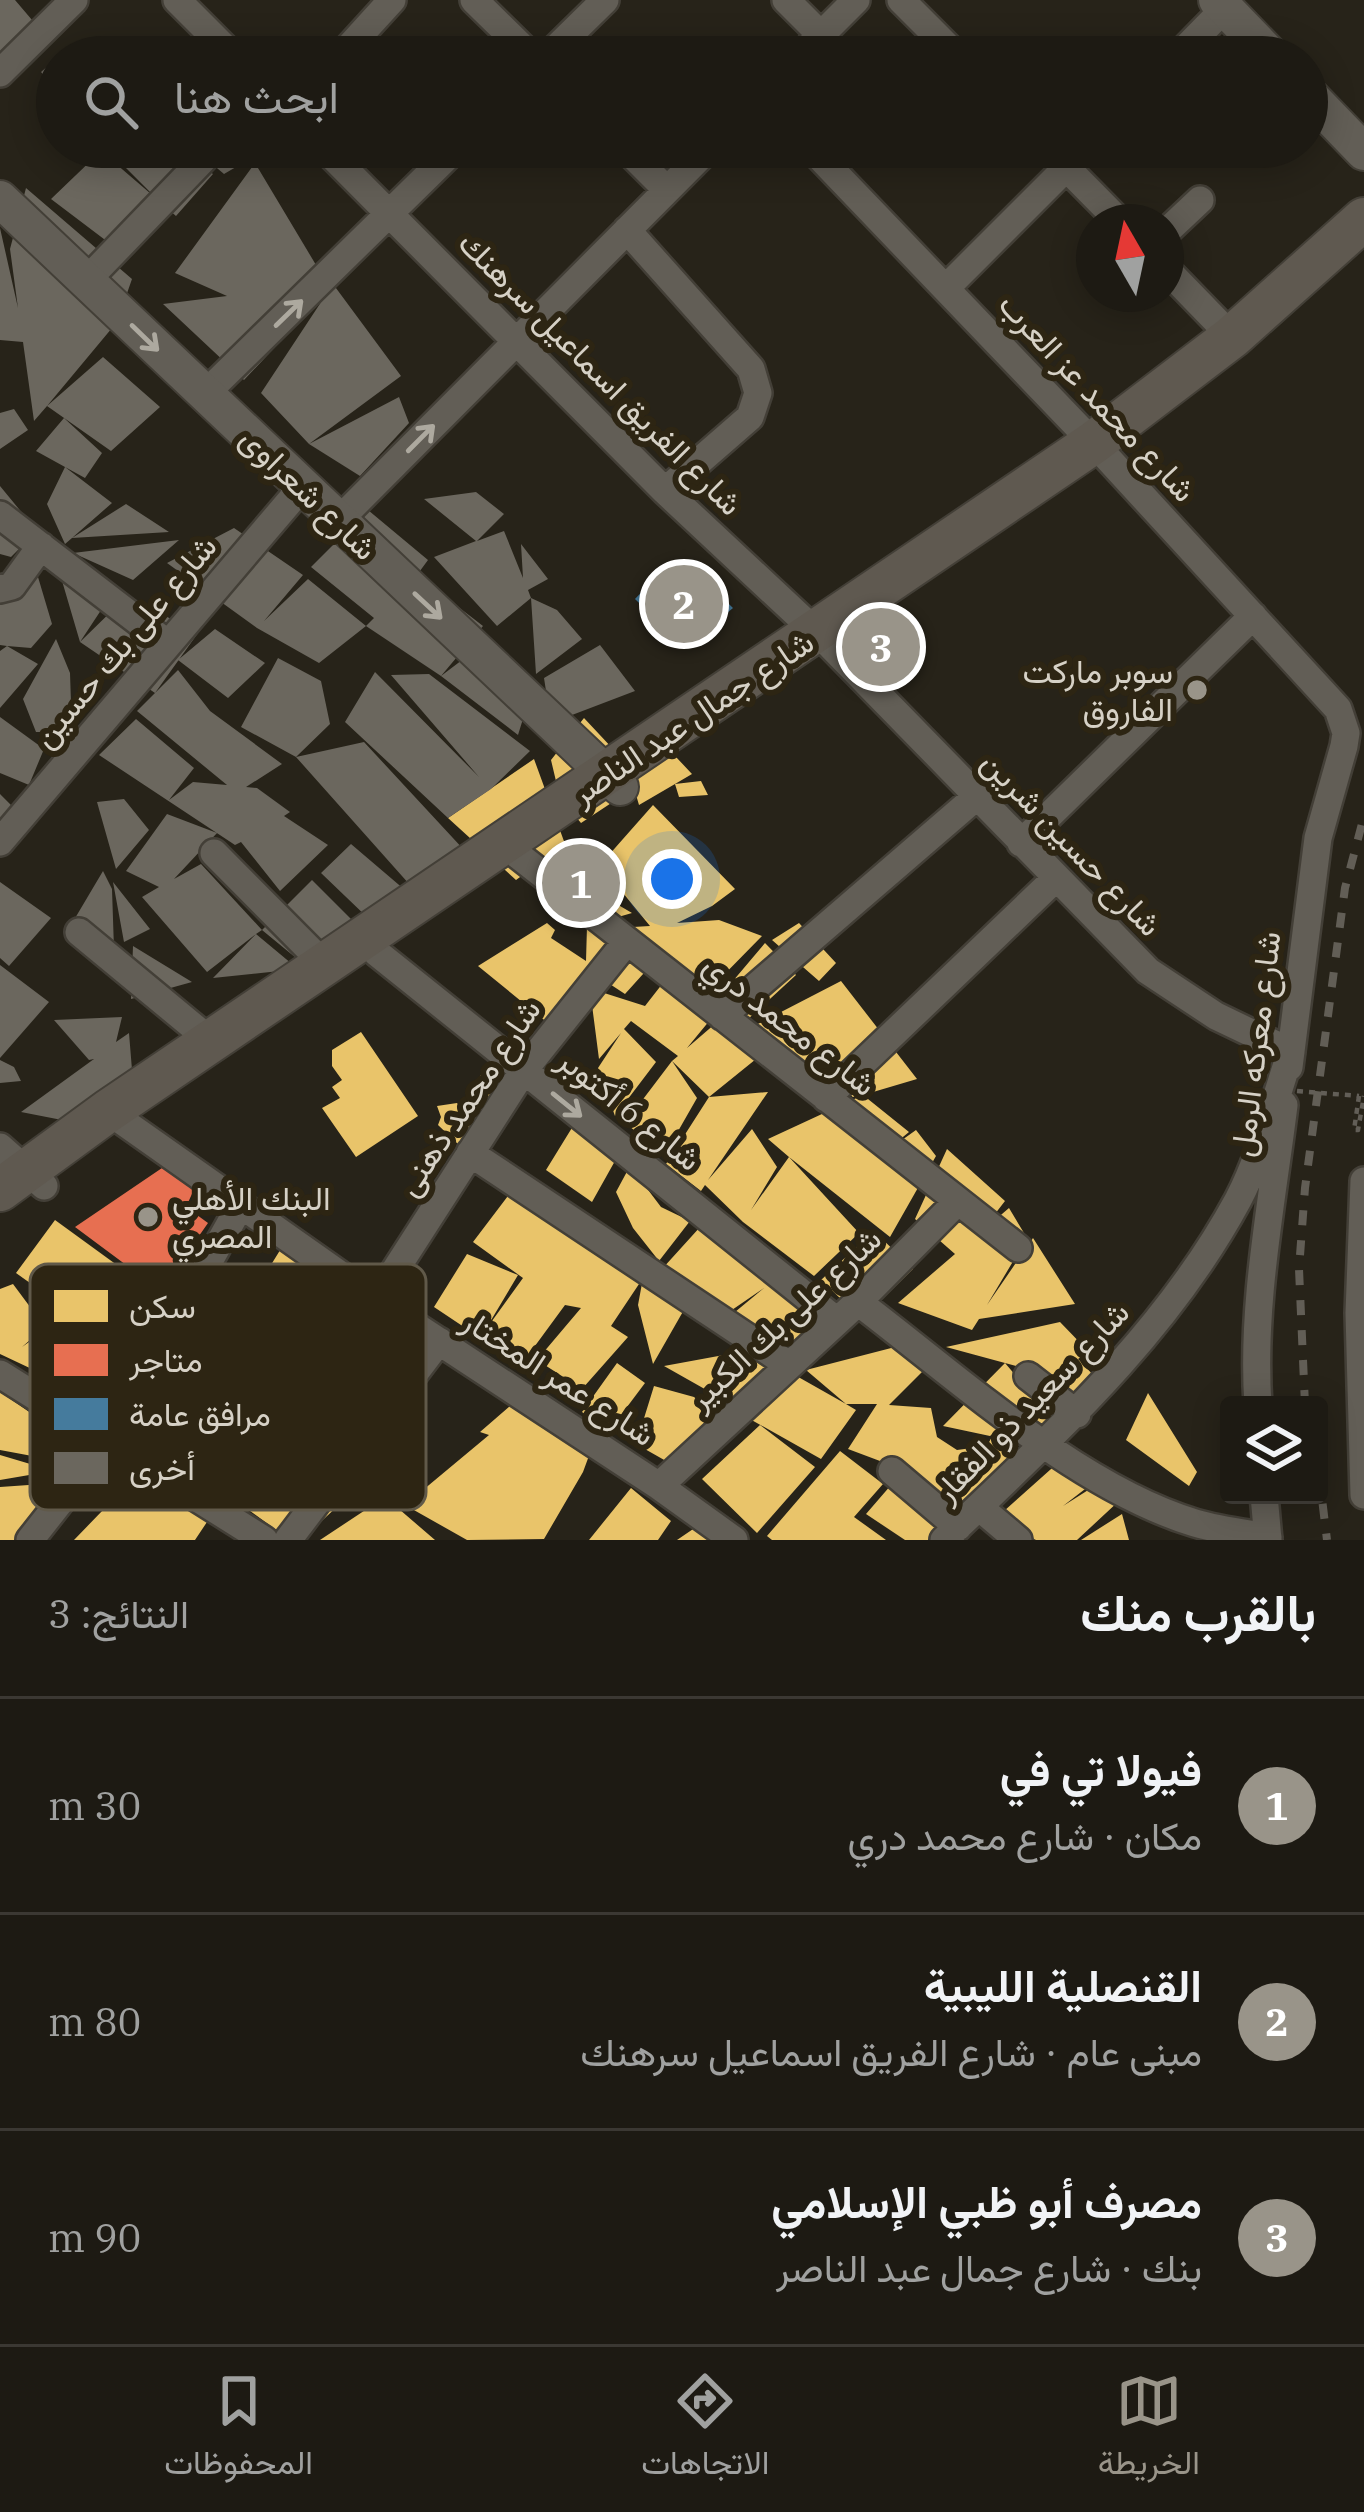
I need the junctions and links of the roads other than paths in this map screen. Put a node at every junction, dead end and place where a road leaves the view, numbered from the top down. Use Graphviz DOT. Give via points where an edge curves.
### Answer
graph roads {
  1 [pos="74,0"];
  2 [pos="177,0"];
  3 [pos="392,0"];
  4 [pos="474,0"];
  5 [pos="605,0"];
  6 [pos="786,0"];
  7 [pos="856,0"];
  8 [pos="901,0"];
  9 [pos="1221,4"];
  10 [pos="821,34"];
  11 [pos="38,36"];
  12 [pos="213,36"];
  13 [pos="359,36"];
  14 [pos="511,36"];
  15 [pos="568,36"];
  16 [pos="937,36"];
  17 [pos="1194,36"];
  18 [pos="1252,36"];
  19 [pos="36,38"];
  20 [pos="0,74"];
  21 [pos="1328,115"];
  22 [pos="1364,152"];
  23 [pos="195,168"];
  24 [pos="344,168"];
  25 [pos="436,168"];
  26 [pos="645,168"];
  27 [pos="689,168"];
  28 [pos="830,168"];
  29 [pos="1047,168"];
  30 [pos="1067,168"];
  31 [pos="667,190"];
  32 [pos="0,199"];
  33 [pos="1200,200"];
  34 [pos="1102,204"];
  35 [pos="389,214"];
  36 [pos="1184,215"];
  37 [pos="1364,218"];
  38 [pos="627,230"];
  39 [pos="1364,249"];
  40 [pos="86,281"];
  41 [pos="1184,287"];
  42 [pos="946,288"];
  43 [pos="1232,337"];
  44 [pos="516,341"];
  45 [pos="205,394"];
  46 [pos="1098,447"];
  47 [pos="302,487"];
  48 [pos="665,491"];
  49 [pos="0,515"];
  50 [pos="338,521"];
  51 [pos="41,547"];
  52 [pos="0,589"];
  53 [pos="1253,616"];
  54 [pos="824,640"];
  55 [pos="169,644"];
  56 [pos="1330,700"];
  57 [pos="614,782"];
  58 [pos="976,797"];
  59 [pos="0,842"];
  60 [pos="1021,843"];
  61 [pos="214,853"];
  62 [pos="519,856"];
  63 [pos="1056,878"];
  64 [pos="80,932"];
  65 [pos="627,941"];
  66 [pos="377,953"];
  67 [pos="326,966"];
  68 [pos="722,1016"];
  69 [pos="212,1042"];
  70 [pos="1291,1052"];
  71 [pos="524,1070"];
  72 [pos="826,1098"];
  73 [pos="117,1117"];
  74 [pos="470,1153"];
  75 [pos="17,1173"];
  76 [pos="1364,1181"];
  77 [pos="958,1201"];
  78 [pos="240,1206"];
  79 [pos="0,1219"];
  80 [pos="1018,1248"];
  81 [pos="207,1264"];
  82 [pos="324,1264"];
  83 [pos="399,1264"];
  84 [pos="848,1311"];
  85 [pos="1361,1314"];
  86 [pos="426,1333"];
  87 [pos="439,1341"];
  88 [pos="426,1358"];
  89 [pos="790,1365"];
  90 [pos="0,1374"];
  91 [pos="1028,1376"];
  92 [pos="30,1393"];
  93 [pos="1361,1393"];
  94 [pos="1257,1396"];
  95 [pos="1077,1414"];
  96 [pos="1045,1443"];
  97 [pos="892,1471"];
  98 [pos="659,1486"];
  99 [pos="1364,1495"];
  100 [pos="1265,1504"];
  101 [pos="979,1507"];
  102 [pos="54,1510"];
  103 [pos="217,1510"];
  104 [pos="311,1510"];
  105 [pos="951,1533"];
  106 [pos="1268,1539"];
  107 [pos="30,1540"];
  108 [pos="264,1540"];
  109 [pos="288,1540"];
  110 [pos="734,1540"];
  111 [pos="1018,1540"];
  1 -- 11 [label="street"];
  2 -- 12 [label="street"];
  3 -- 13 [label="street"];
  4 -- 14 [label="street"];
  5 -- 15 [label="street"];
  6 -- 10 [label="street"];
  7 -- 10 [label="street"];
  8 -- 16 [label="street"];
  9 -- 17 [label="street"];
  9 -- 18 [label="street"];
  19 -- 20 [label="street"];
  21 -- 22 [label="street"];
  23 -- 40 [label="street"];
  24 -- 35 [label="street, شارع الفريق اسماعيل سرهنك"];
  25 -- 35 [label="street"];
  26 -- 31 [label="street"];
  27 -- 31 [label="street"];
  28 -- 42 [label="street, شارع محمد عز العرب"];
  29 -- 42 [label="street"];
  30 -- 34 [label="street"];
  31 -- 38 [label="street"];
  32 -- 40 [label="street, شارع شعراوى"];
  33 -- 36 [label="street"];
  35 -- 44 [label="street, شارع الفريق اسماعيل سرهنك"];
  45 -- 35 [label="street, one-way"];
  37 -- 43 [label="main road, شارع جمال عبد الناصر"];
  38 -- 44 [label="street"];
  38 -- 48 [label="street" via="751,369 758,393 750,417"];
  39 -- 46 [label="main road, شارع جمال عبد الناصر" via="1239,352"];
  40 -- 45 [label="street, شارع شعراوى, one-way"];
  41 -- 43 [label="street"];
  42 -- 46 [label="street, شارع محمد عز العرب"];
  43 -- 46 [label="main road, شارع جمال عبد الناصر"];
  44 -- 48 [label="street, شارع الفريق اسماعيل سرهنك"];
  50 -- 44 [label="street, one-way"];
  45 -- 47 [label="street, شارع شعراوى"];
  46 -- 53 [label="street, شارع محمد عز العرب"];
  46 -- 54 [label="main road, شارع جمال عبد الناصر"];
  47 -- 50 [label="street, شارع شعراوى"];
  47 -- 55 [label="street, شارع على بك حسين"];
  48 -- 54 [label="street, شارع الفريق اسماعيل سرهنك"];
  49 -- 51 [label="street"];
  50 -- 57 [label="street, شارع شعراوى, one-way"];
  51 -- 52 [label="street" via="12,586"];
  51 -- 55 [label="street"];
  53 -- 56 [label="street, شارع محمد عز العرب"];
  53 -- 60 [label="street"];
  54 -- 57 [label="main road, شارع جمال عبد الناصر"];
  54 -- 58 [label="street, شارع حسين شرين"];
  55 -- 59 [label="street, شارع على بك حسين"];
  56 -- 70 [label="street, شارع معركه الرمل" via="1346,734 1318,838"];
  57 -- 62 [label="main road, شارع جمال عبد الناصر"];
  57 -- 67 [label="main road, شارع جمال عبد الناصر"];
  58 -- 60 [label="street, شارع حسين شرين"];
  58 -- 68 [label="street"];
  60 -- 63 [label="street, شارع حسين شرين"];
  61 -- 67 [label="street"];
  62 -- 65 [label="street, شارع محمد دري"];
  62 -- 66 [label="main road, شارع جمال عبد الناصر"];
  63 -- 70 [label="street, شارع حسين شرين" via="1148,971"];
  63 -- 72 [label="street"];
  64 -- 69 [label="street"];
  65 -- 68 [label="street, شارع محمد دري"];
  65 -- 71 [label="street, شارع محمد ذهنى"];
  66 -- 71 [label="street, شارع 6 أكتوبر"];
  66 -- 73 [label="main road, شارع جمال عبد الناصر"];
  67 -- 69 [label="main road, شارع جمال عبد الناصر"];
  68 -- 72 [label="street, شارع محمد دري"];
  69 -- 73 [label="main road, شارع جمال عبد الناصر"];
  70 -- 94 [label="street, شارع معركه الرمل"];
  70 -- 95 [label="street, شارع سعيد ذو الفقار" via="1240,1197 1156,1327"];
  71 -- 74 [label="street, شارع محمد ذهنى"];
  71 -- 84 [label="street, شارع 6 أكتوبر, one-way"];
  72 -- 77 [label="street, شارع محمد دري"];
  73 -- 75 [label="main road, شارع جمال عبد الناصر"];
  73 -- 78 [label="street, شارع عمر المختار"];
  74 -- 83 [label="street, شارع محمد ذهنى"];
  74 -- 89 [label="street"];
  75 -- 79 [label="main road, شارع جمال عبد الناصر"];
  76 -- 85 [label="street"];
  77 -- 80 [label="street, شارع محمد دري"];
  77 -- 84 [label="street, شارع على بك الكبير"];
  78 -- 81 [label="street"];
  78 -- 82 [label="street, شارع عمر المختار"];
  84 -- 89 [label="street, شارع على بك الكبير"];
  84 -- 96 [label="street, شارع 6 أكتوبر"];
  85 -- 93 [label="street"];
  86 -- 87 [label="street, شارع عمر المختار"];
  87 -- 88 [label="street"];
  87 -- 98 [label="street, شارع عمر المختار"];
  89 -- 98 [label="street, شارع على بك الكبير"];
  90 -- 92 [label="street"];
  91 -- 95 [label="street"];
  93 -- 99 [label="street"];
  95 -- 96 [label="street, شارع سعيد ذو الفقار"];
  96 -- 101 [label="street, شارع سعيد ذو الفقار"];
  96 -- 106 [label="street, شارع 6 أكتوبر" via="1127,1494 1195,1523"];
  97 -- 105 [label="street"];
  98 -- 110 [label="street, شارع عمر المختار"];
  100 -- 106 [label="street"];
  101 -- 105 [label="street, شارع سعيد ذو الفقار"];
  101 -- 111 [label="street"];
  102 -- 107 [label="street"];
  103 -- 108 [label="street"];
  104 -- 109 [label="street"];
}
